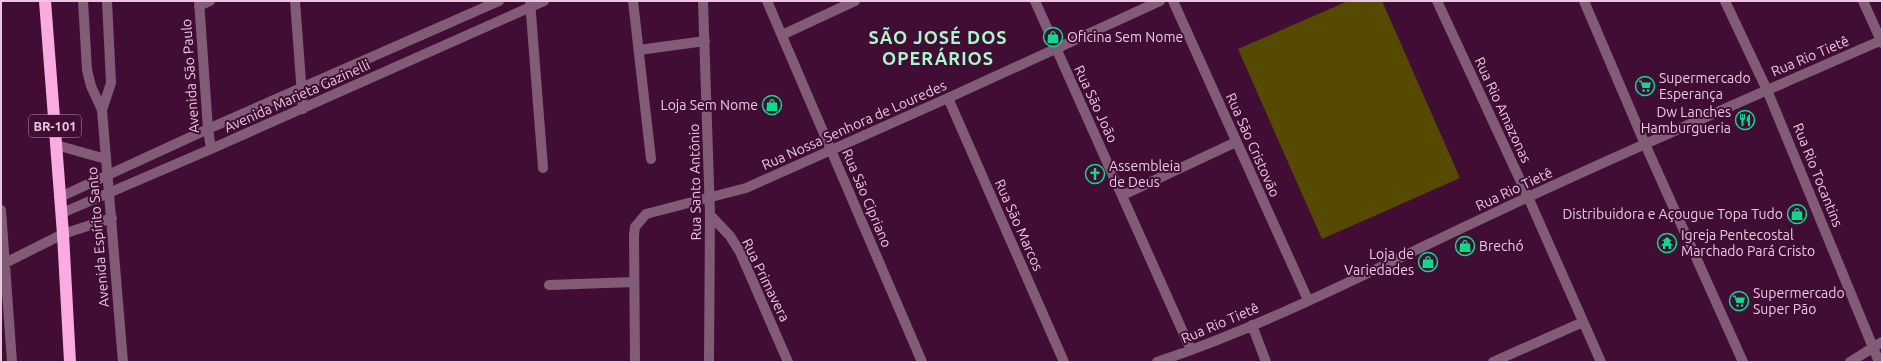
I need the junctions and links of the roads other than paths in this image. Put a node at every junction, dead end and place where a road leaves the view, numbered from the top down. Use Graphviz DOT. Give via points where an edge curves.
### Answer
graph roads {
  1 [pos="45,1"];
  2 [pos="83,1"];
  3 [pos="107,1"];
  4 [pos="210,1"];
  5 [pos="294,1"];
  6 [pos="499,1"];
  7 [pos="544,1"];
  8 [pos="633,1"];
  9 [pos="703,1"];
  10 [pos="767,1"];
  11 [pos="855,1"];
  12 [pos="1035,1"];
  13 [pos="1160,1"];
  14 [pos="1173,1"];
  15 [pos="1437,1"];
  16 [pos="1584,1"];
  17 [pos="1725,1"];
  18 [pos="1863,1"];
  19 [pos="199,3"];
  20 [pos="530,4"];
  21 [pos="442,27"];
  22 [pos="782,34"];
  23 [pos="705,41"];
  24 [pos="1882,41"];
  25 [pos="448,44"];
  26 [pos="1056,49"];
  27 [pos="639,50"];
  28 [pos="300,90"];
  29 [pos="1767,90"];
  30 [pos="948,98"];
  31 [pos="303,109"];
  32 [pos="102,110"];
  33 [pos="208,129"];
  34 [pos="1236,142"];
  35 [pos="1645,144"];
  36 [pos="56,145"];
  37 [pos="211,149"];
  38 [pos="831,149"];
  39 [pos="106,159"];
  40 [pos="651,159"];
  41 [pos="544,168"];
  42 [pos="107,175"];
  43 [pos="109,194"];
  44 [pos="1123,195"];
  45 [pos="60,197"];
  46 [pos="1528,197"];
  47 [pos="709,198"];
  48 [pos="1,210"];
  49 [pos="62,213"];
  50 [pos="710,215"];
  51 [pos="112,218"];
  52 [pos="63,234"];
  53 [pos="3,264"];
  54 [pos="634,282"];
  55 [pos="550,285"];
  56 [pos="1308,300"];
  57 [pos="1583,322"];
  58 [pos="1252,325"];
  59 [pos="1878,344"];
  60 [pos="1191,350"];
  61 [pos="12,362"];
  62 [pos="70,362"];
  63 [pos="123,362"];
  64 [pos="635,362"];
  65 [pos="710,362"];
  66 [pos="788,362"];
  67 [pos="922,362"];
  68 [pos="1064,362"];
  69 [pos="1157,362"];
  70 [pos="1266,362"];
  71 [pos="1493,362"];
  72 [pos="1601,362"];
  73 [pos="1743,362"];
  74 [pos="1850,362"];
  75 [pos="1880,362"];
  1 -- 36 [label="highway, BR-101"];
  2 -- 32 [label="street, Avenida Espírito Santo" via="87,70 90,86"];
  3 -- 32 [label="street, Avenida Espírito Santo" via="110,83"];
  4 -- 19 [label="street"];
  5 -- 28 [label="street"];
  6 -- 21 [label="street, Avenida Marieta Gazinelli"];
  7 -- 20 [label="street, Avenida Marieta Gazinelli"];
  8 -- 27 [label="street"];
  9 -- 23 [label="street, Rua Santo Antônio"];
  10 -- 22 [label="street, Rua São Cipriano"];
  11 -- 22 [label="street"];
  12 -- 26 [label="street, Rua São João"];
  13 -- 26 [label="street, Rua Nossa Senhora de Louredes"];
  14 -- 34 [label="street, Rua São Cristovão"];
  15 -- 46 [label="street, Rua Rio Amazonas"];
  16 -- 35 [label="street"];
  17 -- 29 [label="street, Rua Rio Tocantins"];
  18 -- 24 [label="street"];
  19 -- 33 [label="street, Avenida São Paulo"];
  20 -- 25 [label="street, Avenida Marieta Gazinelli"];
  20 -- 41 [label="street"];
  21 -- 25 [label="street"];
  21 -- 28 [label="street, Avenida Marieta Gazinelli"];
  22 -- 38 [label="street, Rua São Cipriano"];
  23 -- 27 [label="street"];
  23 -- 47 [label="street, Rua Santo Antônio"];
  24 -- 29 [label="street, Rua Rio Tietê"];
  25 -- 31 [label="street, Avenida Marieta Gazinelli"];
  26 -- 30 [label="street, Rua Nossa Senhora de Louredes"];
  26 -- 44 [label="street, Rua São João"];
  27 -- 40 [label="street"];
  28 -- 31 [label="street"];
  28 -- 33 [label="street, Avenida Marieta Gazinelli"];
  29 -- 35 [label="street, Rua Rio Tietê"];
  29 -- 59 [label="street, Rua Rio Tocantins"];
  30 -- 38 [label="street, Rua Nossa Senhora de Louredes"];
  30 -- 68 [label="street, Rua São Marcos"];
  31 -- 37 [label="street, Avenida Marieta Gazinelli"];
  32 -- 39 [label="street, Avenida Espírito Santo"];
  33 -- 37 [label="street, Avenida São Paulo"];
  33 -- 42 [label="street, Avenida Marieta Gazinelli"];
  34 -- 44 [label="street"];
  34 -- 56 [label="street, Rua São Cristovão"];
  35 -- 46 [label="street, Rua Rio Tietê"];
  35 -- 73 [label="street"];
  36 -- 39 [label="street"];
  36 -- 45 [label="highway, BR-101"];
  37 -- 43 [label="street, Avenida Marieta Gazinelli"];
  38 -- 47 [label="street, Rua Nossa Senhora de Louredes" via="746,188"];
  38 -- 67 [label="street, Rua São Cipriano"];
  39 -- 42 [label="street, Avenida Espírito Santo"];
  42 -- 43 [label="street, Avenida Espírito Santo"];
  42 -- 45 [label="street, Avenida Marieta Gazinelli"];
  43 -- 49 [label="street, Avenida Marieta Gazinelli"];
  43 -- 51 [label="street, Avenida Espírito Santo"];
  44 -- 60 [label="street, Rua São João"];
  45 -- 49 [label="highway, BR-101"];
  46 -- 56 [label="street, Rua Rio Tietê"];
  46 -- 57 [label="street, Rua Rio Amazonas"];
  47 -- 50 [label="street, Rua Santo Antônio"];
  47 -- 54 [label="street, Rua Nossa Senhora de Louredes" via="646,214 639,220 634,235"];
  48 -- 53 [label="street"];
  49 -- 52 [label="highway, BR-101"];
  50 -- 65 [label="street, Rua Santo Antônio"];
  50 -- 66 [label="street, Rua Primavera" via="730,236 740,252"];
  51 -- 52 [label="street"];
  51 -- 63 [label="street, Avenida Espírito Santo"];
  52 -- 53 [label="street"];
  52 -- 62 [label="highway, BR-101"];
  53 -- 61 [label="street"];
  54 -- 55 [label="street"];
  54 -- 64 [label="street, Rua Nossa Senhora de Louredes"];
  56 -- 58 [label="street, Rua Rio Tietê"];
  57 -- 71 [label="street"];
  57 -- 72 [label="street, Rua Rio Amazonas"];
  58 -- 60 [label="street, Rua Rio Tietê"];
  58 -- 70 [label="street"];
  59 -- 74 [label="street"];
  59 -- 75 [label="street, Rua Rio Tocantins"];
  60 -- 69 [label="street, Rua Rio Tietê"];
}
